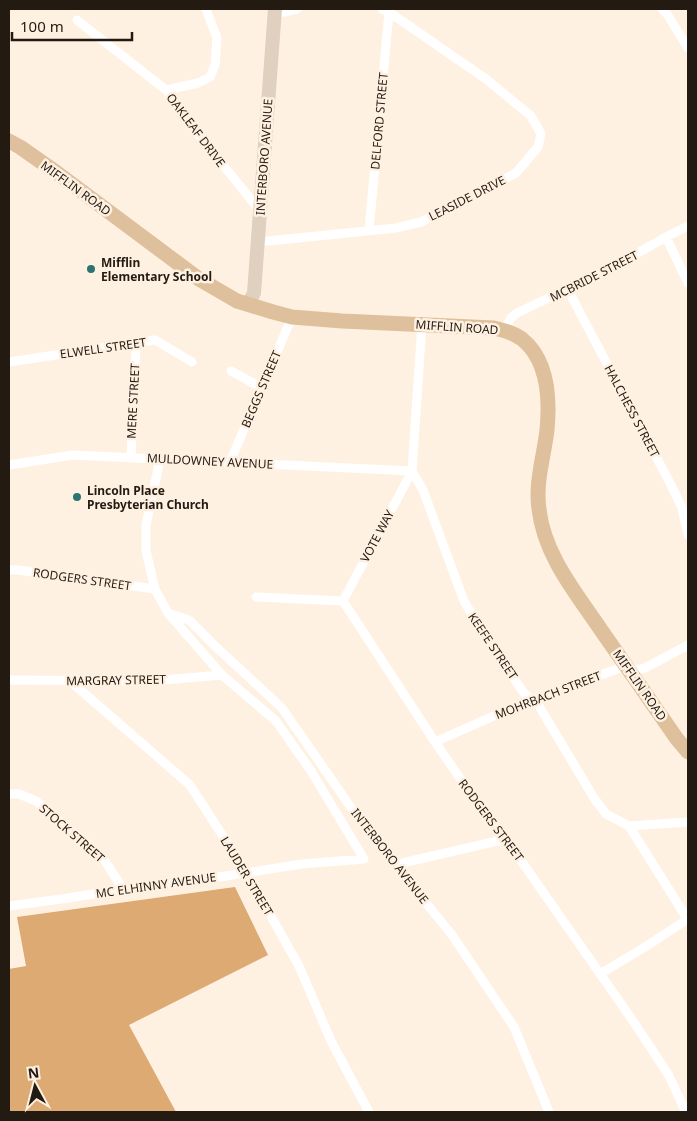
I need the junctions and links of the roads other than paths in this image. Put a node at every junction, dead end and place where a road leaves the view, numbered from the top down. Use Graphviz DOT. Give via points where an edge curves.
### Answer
graph roads {
  1 [pos="206,9"];
  2 [pos="297,9"];
  3 [pos="662,9"];
  4 [pos="385,10"];
  5 [pos="275,11"];
  6 [pos="77,20"];
  7 [pos="688,48"];
  8 [pos="166,90"];
  9 [pos="9,141"];
  10 [pos="260,211"];
  11 [pos="688,226"];
  12 [pos="369,230"];
  13 [pos="666,237"];
  14 [pos="258,242"];
  15 [pos="688,283"];
  16 [pos="568,290"];
  17 [pos="248,304"];
  18 [pos="292,317"];
  19 [pos="422,324"];
  20 [pos="504,330"];
  21 [pos="136,344"];
  22 [pos="9,362"];
  23 [pos="192,362"];
  24 [pos="231,371"];
  25 [pos="262,388"];
  26 [pos="130,458"];
  27 [pos="160,460"];
  28 [pos="230,462"];
  29 [pos="9,465"];
  30 [pos="412,472"];
  31 [pos="688,535"];
  32 [pos="9,570"];
  33 [pos="155,589"];
  34 [pos="256,597"];
  35 [pos="343,601"];
  36 [pos="168,613"];
  37 [pos="688,645"];
  38 [pos="626,666"];
  39 [pos="222,675"];
  40 [pos="9,680"];
  41 [pos="70,680"];
  42 [pos="532,699"];
  43 [pos="435,742"];
  44 [pos="688,752"];
  45 [pos="9,794"];
  46 [pos="688,822"];
  47 [pos="629,826"];
  48 [pos="506,839"];
  49 [pos="364,859"];
  50 [pos="398,864"];
  51 [pos="246,872"];
  52 [pos="123,889"];
  53 [pos="9,906"];
  54 [pos="688,919"];
  55 [pos="600,974"];
  56 [pos="369,1112"];
  57 [pos="550,1112"];
  58 [pos="686,1112"];
  1 -- 8 [label="street" via="217,38 215,65 210,77"];
  2 -- 5 [label="street"];
  3 -- 7 [label="street"];
  4 -- 12 [label="street, DELFORD STREET"];
  4 -- 12 [label="street, LEASIDE DRIVE" via="486,79 531,116 541,134 538,147 516,173 421,222"];
  5 -- 10 [label="main road, INTERBORO AVENUE"];
  6 -- 8 [label="street, OAKLEAF DRIVE"];
  8 -- 10 [label="street, OAKLEAF DRIVE"];
  9 -- 17 [label="main road, MIFFLIN ROAD" via="199,279"];
  10 -- 14 [label="main road, INTERBORO AVENUE"];
  11 -- 13 [label="street, MCBRIDE STREET"];
  12 -- 14 [label="street, LEASIDE DRIVE"];
  13 -- 15 [label="street"];
  13 -- 16 [label="street, MCBRIDE STREET"];
  14 -- 17 [label="main road, INTERBORO AVENUE" via="254,293"];
  16 -- 20 [label="street, MCBRIDE STREET" via="517,314"];
  16 -- 31 [label="street, HALCHESS STREET" via="670,483 682,508"];
  17 -- 18 [label="main road, MIFFLIN ROAD"];
  18 -- 19 [label="main road, MIFFLIN ROAD"];
  18 -- 25 [label="street, BEGGS STREET"];
  19 -- 20 [label="main road, MIFFLIN ROAD"];
  19 -- 30 [label="street"];
  20 -- 38 [label="main road, MIFFLIN ROAD" via="521,338 536,355 546,386 548,415 538,494 546,538 559,566"];
  21 -- 22 [label="street, ELWELL STREET"];
  21 -- 23 [label="street, ELWELL STREET" via="155,340"];
  21 -- 26 [label="street, MERE STREET"];
  24 -- 25 [label="street"];
  25 -- 28 [label="street, BEGGS STREET"];
  26 -- 27 [label="street, MULDOWNEY AVENUE"];
  26 -- 29 [label="street, MULDOWNEY AVENUE" via="74,455"];
  27 -- 28 [label="street, MULDOWNEY AVENUE"];
  27 -- 33 [label="street, INTERBORO AVENUE" via="146,525 146,551"];
  28 -- 30 [label="street, MULDOWNEY AVENUE"];
  30 -- 35 [label="street, VOTE WAY"];
  30 -- 42 [label="street, KEEFE STREET" via="423,490 464,601 485,637 524,693"];
  32 -- 33 [label="street, RODGERS STREET"];
  33 -- 36 [label="street, INTERBORO AVENUE"];
  34 -- 35 [label="street"];
  35 -- 43 [label="street, RODGERS STREET"];
  36 -- 39 [label="street, INTERBORO AVENUE"];
  36 -- 50 [label="street, INTERBORO AVENUE" via="189,620 282,708 370,835"];
  37 -- 38 [label="street, MOHRBACH STREET" via="646,668 636,670"];
  38 -- 42 [label="street, MOHRBACH STREET"];
  38 -- 44 [label="main road, MIFFLIN ROAD"];
  39 -- 41 [label="street, MARGRAY STREET" via="151,681"];
  39 -- 49 [label="street, INTERBORO AVENUE" via="276,721 311,771"];
  40 -- 41 [label="street, MARGRAY STREET"];
  41 -- 51 [label="street, LAUDER STREET" via="190,785"];
  42 -- 43 [label="street, MOHRBACH STREET"];
  42 -- 47 [label="street, KEEFE STREET" via="606,814"];
  43 -- 48 [label="street, RODGERS STREET" via="486,816"];
  45 -- 52 [label="street, STOCK STREET" via="19,794 36,801 88,844 105,861"];
  46 -- 47 [label="street"];
  47 -- 54 [label="street"];
  48 -- 50 [label="street"];
  48 -- 55 [label="street, RODGERS STREET"];
  49 -- 51 [label="street, MC ELHINNY AVENUE"];
  50 -- 57 [label="street, INTERBORO AVENUE" via="452,934 514,1027"];
  51 -- 52 [label="street, MC ELHINNY AVENUE"];
  51 -- 56 [label="street, LAUDER STREET" via="299,966 332,1043"];
  52 -- 53 [label="street, MC ELHINNY AVENUE"];
  54 -- 55 [label="street"];
  55 -- 58 [label="street, RODGERS STREET" via="668,1074"];
}
